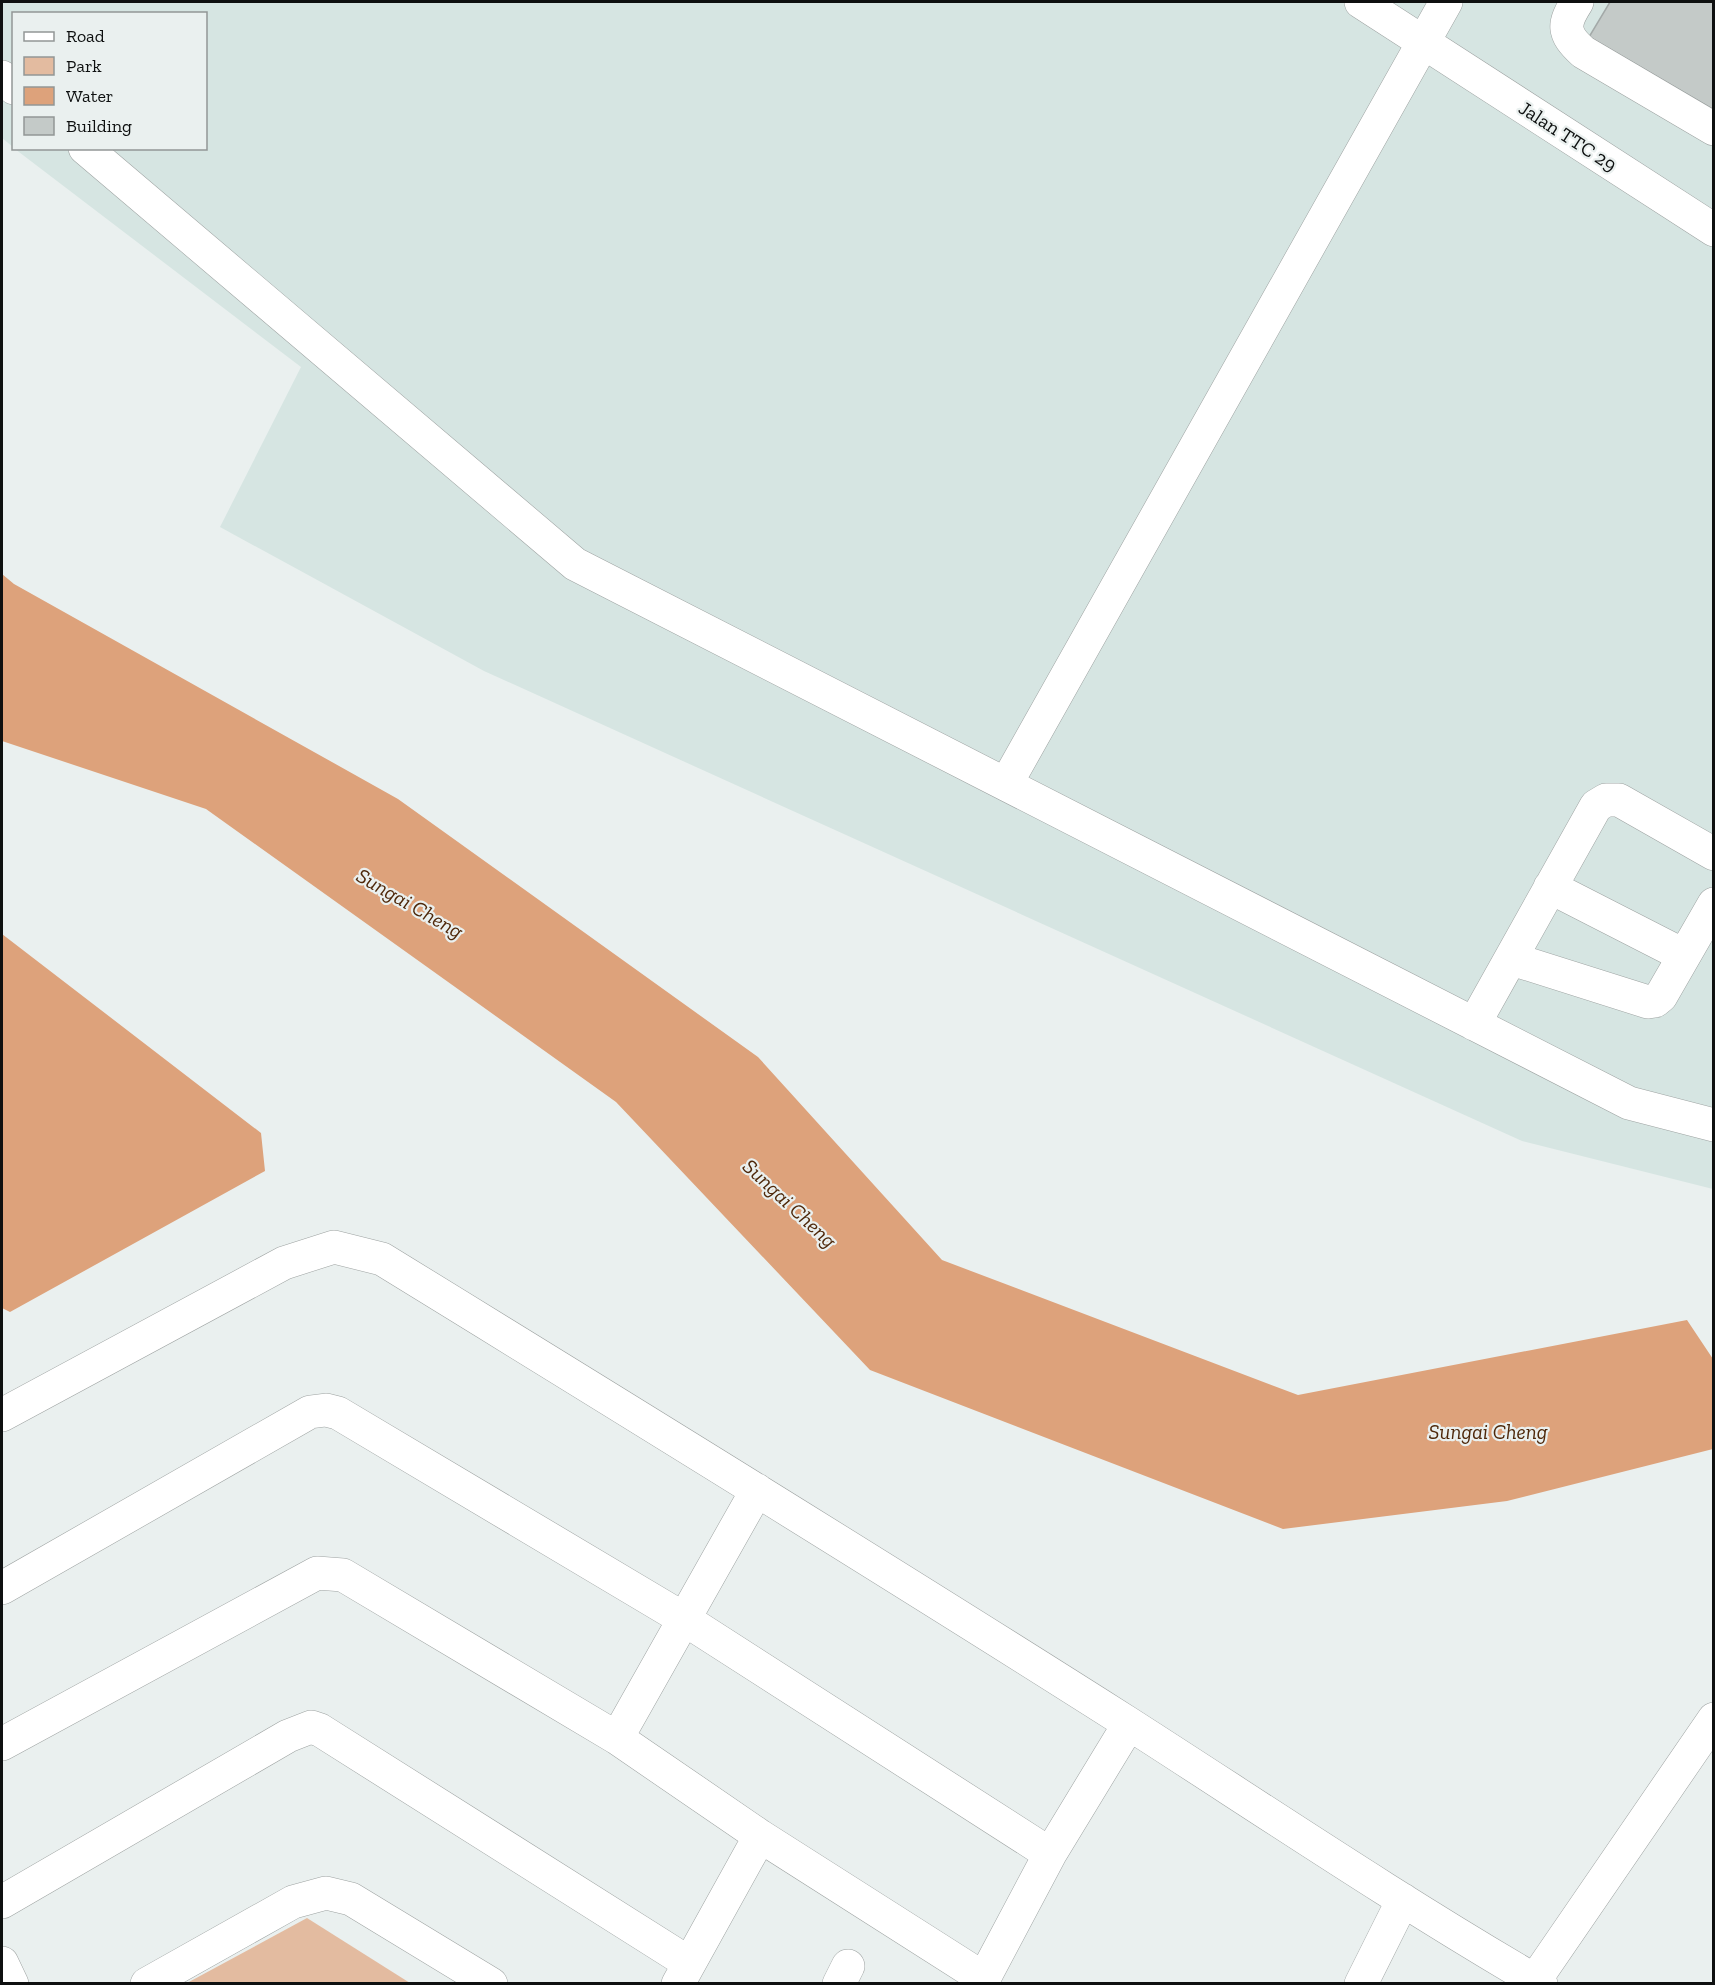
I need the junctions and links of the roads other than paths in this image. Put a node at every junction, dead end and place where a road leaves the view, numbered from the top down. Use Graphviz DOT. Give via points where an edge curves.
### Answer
graph roads {
  1 [pos="1361,2"];
  2 [pos="1446,2"];
  3 [pos="1577,2"];
  4 [pos="1423,41"];
  5 [pos="1713,129"];
  6 [pos="88,150"];
  7 [pos="1713,230"];
  8 [pos="1006,784"];
  9 [pos="1713,854"];
  10 [pos="1550,888"];
  11 [pos="1713,904"];
  12 [pos="1683,955"];
  13 [pos="1512,959"];
  14 [pos="1474,1024"];
  15 [pos="1713,1125"];
  16 [pos="2,1415"];
  17 [pos="757,1490"];
  18 [pos="2,1588"];
  19 [pos="684,1619"];
  20 [pos="1713,1719"];
  21 [pos="1129,1724"];
  22 [pos="617,1738"];
  23 [pos="2,1744"];
  24 [pos="760,1836"];
  25 [pos="1050,1854"];
  26 [pos="1403,1900"];
  27 [pos="2,1902"];
  28 [pos="2,1963"];
  29 [pos="684,1973"];
  30 [pos="982,1981"];
  31 [pos="1538,1982"];
  32 [pos="12,1983"];
  33 [pos="147,1983"];
  34 [pos="491,1983"];
  35 [pos="1360,1983"];
  1 -- 4 [label="street, Jalan TTC 29"];
  2 -- 4 [label="street"];
  3 -- 5 [label="street" via="1568,16 1566,31 1578,48"];
  4 -- 7 [label="street, Jalan TTC 29"];
  4 -- 8 [label="street"];
  6 -- 8 [label="street" via="575,564"];
  8 -- 14 [label="street"];
  9 -- 10 [label="street" via="1619,800 1606,800 1596,806"];
  10 -- 12 [label="street"];
  10 -- 13 [label="street"];
  11 -- 12 [label="street"];
  12 -- 13 [label="street" via="1661,996 1648,1002"];
  13 -- 14 [label="street"];
  14 -- 15 [label="street" via="1629,1103"];
  16 -- 17 [label="street" via="284,1263 334,1246 382,1259"];
  17 -- 19 [label="street"];
  17 -- 21 [label="street"];
  18 -- 19 [label="street" via="310,1412 326,1410 339,1413"];
  19 -- 22 [label="street"];
  19 -- 25 [label="street"];
  20 -- 31 [label="street"];
  21 -- 25 [label="street"];
  21 -- 26 [label="street"];
  22 -- 23 [label="street" via="343,1575 317,1573"];
  22 -- 24 [label="street"];
  24 -- 29 [label="street"];
  24 -- 30 [label="street"];
  25 -- 30 [label="street"];
  26 -- 31 [label="street"];
  26 -- 35 [label="street"];
  27 -- 29 [label="street" via="288,1736 311,1727"];
  28 -- 32 [label="street"];
  33 -- 34 [label="street" via="293,1902 326,1893 351,1899"];
}
